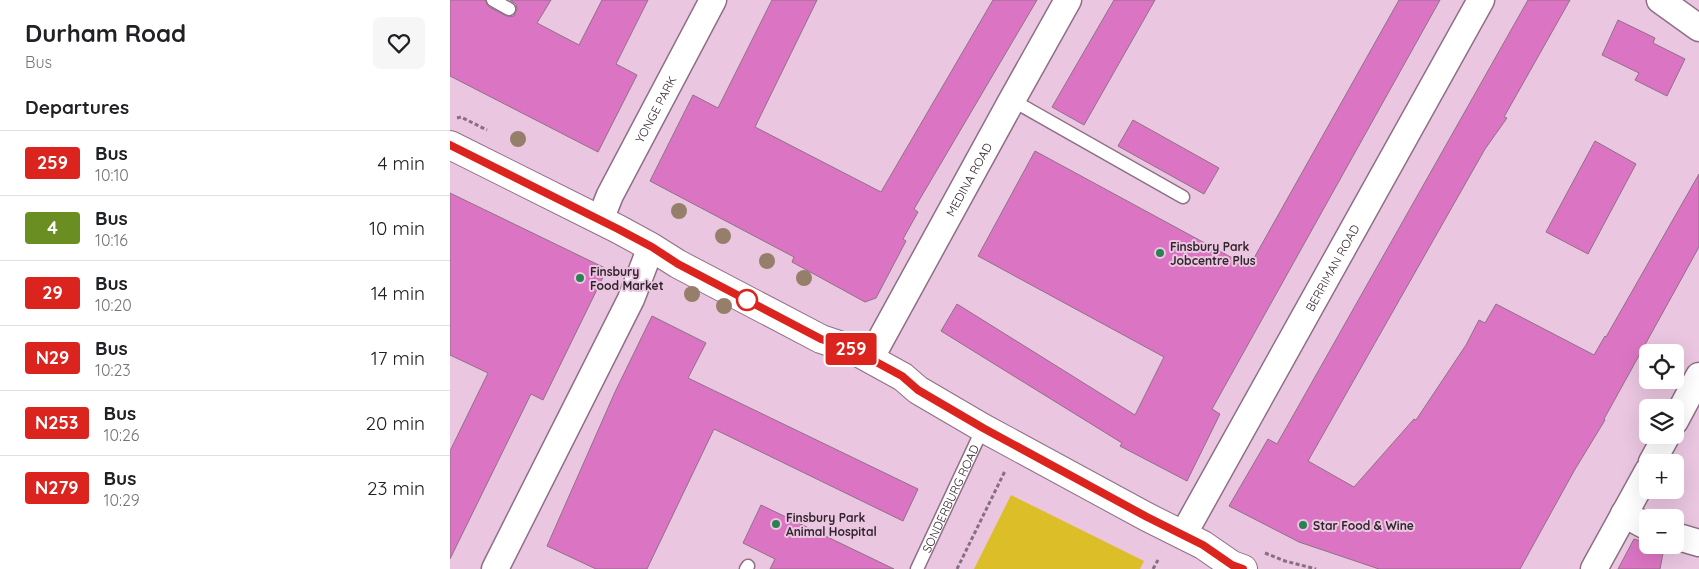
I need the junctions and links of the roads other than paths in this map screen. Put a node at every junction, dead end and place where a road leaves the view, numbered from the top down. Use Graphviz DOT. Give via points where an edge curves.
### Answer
graph roads {
  1 [pos="493,0"];
  2 [pos="713,0"];
  3 [pos="1068,0"];
  4 [pos="1481,0"];
  5 [pos="1660,0"];
  6 [pos="509,9"];
  7 [pos="1699,28"];
  8 [pos="1012,100"];
  9 [pos="450,145"];
  10 [pos="1183,197"];
  11 [pos="600,220"];
  12 [pos="652,247"];
  13 [pos="870,359"];
  14 [pos="1699,376"];
  15 [pos="1684,404"];
  16 [pos="983,428"];
  17 [pos="1639,487"];
  18 [pos="1624,514"];
  19 [pos="1639,522"];
  20 [pos="1183,534"];
  21 [pos="1684,539"];
  22 [pos="1699,543"];
  23 [pos="495,569"];
  24 [pos="917,569"];
  25 [pos="1243,569"];
  26 [pos="1594,569"];
  1 -- 6 [label="lane"];
  2 -- 11 [label="street, YONGE PARK" via="610,195"];
  3 -- 8 [label="street, MEDINA ROAD"];
  4 -- 20 [label="street, BERRIMAN ROAD"];
  5 -- 7 [label="street"];
  8 -- 10 [label="lane"];
  8 -- 13 [label="street, MEDINA ROAD"];
  9 -- 11 [label="highway"];
  11 -- 12 [label="highway"];
  12 -- 13 [label="highway" via="821,339"];
  12 -- 23 [label="street" via="631,299"];
  13 -- 16 [label="highway"];
  14 -- 15 [label="street"];
  16 -- 20 [label="highway"];
  16 -- 24 [label="lane, SONDERBURG ROAD"];
  17 -- 18 [label="street"];
  18 -- 19 [label="street"];
  18 -- 26 [label="street"];
  20 -- 25 [label="highway"];
  21 -- 22 [label="street"];
}
